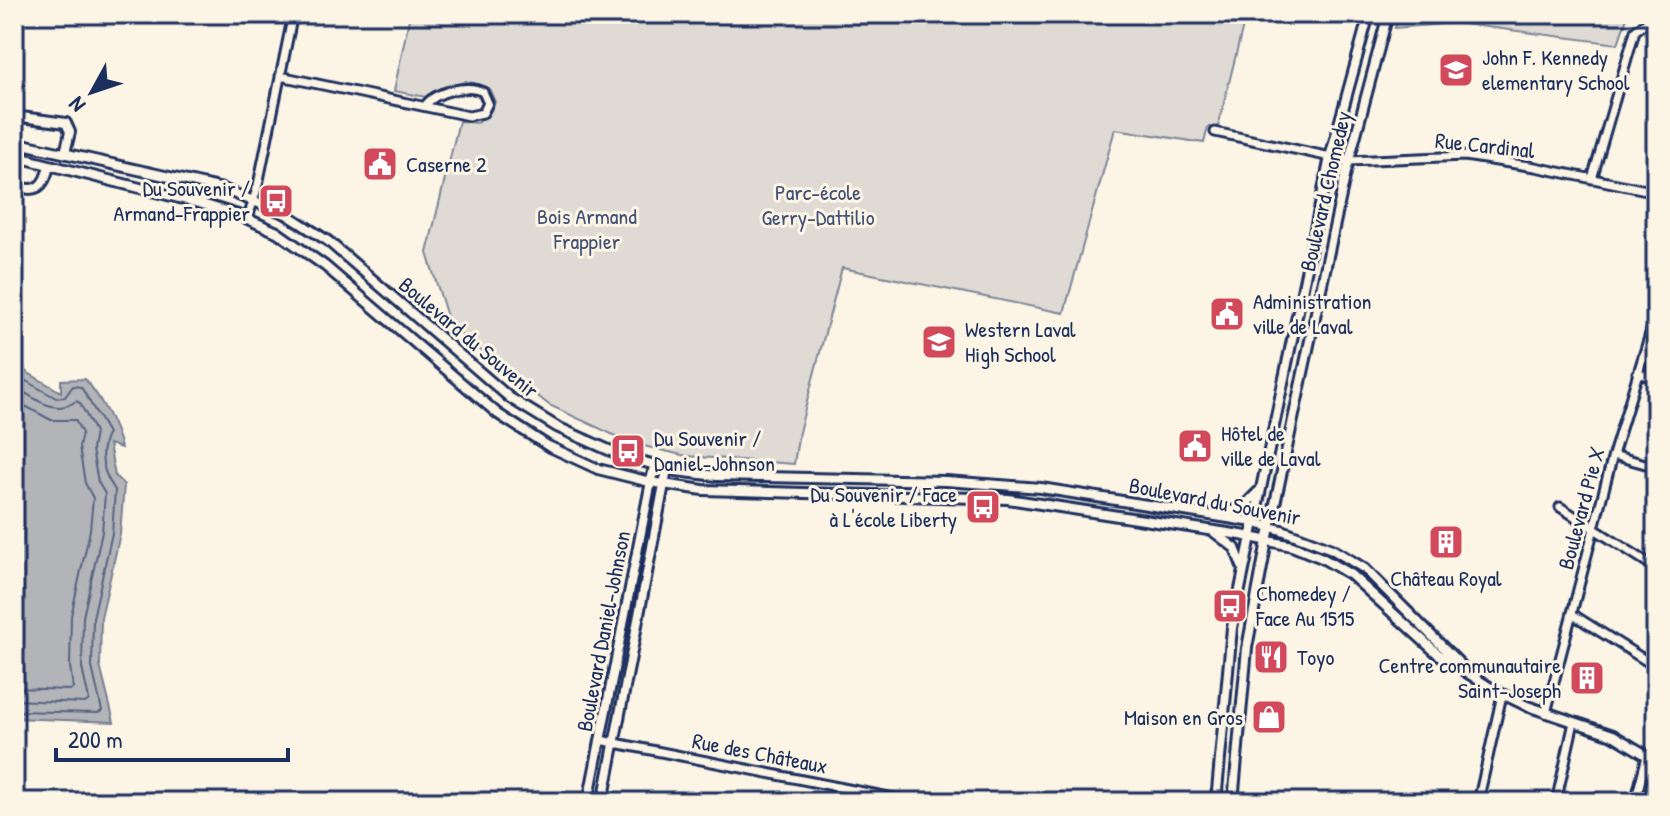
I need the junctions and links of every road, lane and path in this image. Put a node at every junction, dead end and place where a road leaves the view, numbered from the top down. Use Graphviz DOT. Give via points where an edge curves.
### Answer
graph roads {
  1 [pos="293,14"];
  2 [pos="1369,14"];
  3 [pos="1388,14"];
  4 [pos="1656,21"];
  5 [pos="280,76"];
  6 [pos="425,106"];
  7 [pos="14,116"];
  8 [pos="1215,132"];
  9 [pos="14,142"];
  10 [pos="65,153"];
  11 [pos="14,156"];
  12 [pos="1330,157"];
  13 [pos="1349,161"];
  14 [pos="49,165"];
  15 [pos="1592,179"];
  16 [pos="14,184"];
  17 [pos="1656,192"];
  18 [pos="254,199"];
  19 [pos="248,218"];
  20 [pos="1656,314"];
  21 [pos="1637,373"];
  22 [pos="1656,378"];
  23 [pos="1613,455"];
  24 [pos="654,466"];
  25 [pos="1656,467"];
  26 [pos="667,469"];
  27 [pos="650,482"];
  28 [pos="664,485"];
  29 [pos="1260,490"];
  30 [pos="1560,507"];
  31 [pos="1218,516"];
  32 [pos="1253,523"];
  33 [pos="1270,527"];
  34 [pos="1594,529"];
  35 [pos="1209,530"];
  36 [pos="1250,537"];
  37 [pos="1267,540"];
  38 [pos="1656,568"];
  39 [pos="1243,570"];
  40 [pos="1572,614"];
  41 [pos="1656,667"];
  42 [pos="1473,677"];
  43 [pos="1502,695"];
  44 [pos="1546,713"];
  45 [pos="1574,722"];
  46 [pos="600,740"];
  47 [pos="615,743"];
  48 [pos="1652,759"];
  49 [pos="588,802"];
  50 [pos="603,802"];
  51 [pos="914,802"];
  52 [pos="1216,802"];
  53 [pos="1233,802"];
  54 [pos="1478,802"];
  55 [pos="1556,802"];
  56 [pos="1635,802"];
  1 -- 5 [label="street"];
  2 -- 12 [label="street, Boulevard Chomedey"];
  3 -- 13 [label="street, Boulevard Chomedey"];
  4 -- 15 [label="street" via="1635,31"];
  5 -- 6 [label="street"];
  5 -- 18 [label="street"];
  6 -- 6 [label="street" via="474,116 488,103 483,92 470,88 435,97"];
  7 -- 10 [label="street" via="66,123 70,132"];
  8 -- 12 [label="street, Rue Cardinal"];
  9 -- 10 [label="street, Boulevard du Souvenir"];
  10 -- 18 [label="street, Boulevard du Souvenir"];
  11 -- 14 [label="street, Boulevard du Souvenir"];
  12 -- 13 [label="street, Rue Cardinal"];
  12 -- 29 [label="street, Boulevard Chomedey"];
  13 -- 15 [label="street, Rue Cardinal" via="1465,156"];
  13 -- 33 [label="street, Boulevard Chomedey"];
  14 -- 16 [label="street" via="39,188"];
  14 -- 19 [label="street, Boulevard du Souvenir"];
  15 -- 17 [label="street, Rue Cardinal"];
  18 -- 19 [label="street"];
  18 -- 24 [label="street, Boulevard du Souvenir" via="328,241 529,411 588,443"];
  19 -- 27 [label="street, Boulevard du Souvenir" via="316,259 519,429 590,465"];
  20 -- 21 [label="street, Boulevard Pie X"];
  21 -- 22 [label="street"];
  21 -- 23 [label="street, Boulevard Pie X"];
  23 -- 25 [label="street"];
  23 -- 34 [label="street, Boulevard Pie X"];
  24 -- 26 [label="street, Boulevard du Souvenir"];
  24 -- 27 [label="street, Boulevard Daniel-Johnson"];
  26 -- 28 [label="street, Boulevard Daniel-Johnson"];
  26 -- 31 [label="street, Boulevard du Souvenir" via="729,477 1041,488"];
  27 -- 28 [label="street, Boulevard du Souvenir"];
  27 -- 46 [label="street, Boulevard Daniel-Johnson"];
  28 -- 35 [label="street, Boulevard du Souvenir" via="736,492 1006,499"];
  28 -- 47 [label="street, Boulevard Daniel-Johnson"];
  29 -- 31 [label="street" via="1244,506"];
  29 -- 32 [label="street, Boulevard Chomedey"];
  30 -- 34 [label="street"];
  31 -- 32 [label="street, Boulevard du Souvenir"];
  32 -- 33 [label="street, Boulevard du Souvenir"];
  32 -- 36 [label="street, Boulevard Chomedey"];
  33 -- 37 [label="street, Boulevard Chomedey"];
  33 -- 42 [label="street, Boulevard du Souvenir" via="1315,541 1365,569"];
  34 -- 38 [label="street"];
  34 -- 40 [label="street, Boulevard Pie X"];
  35 -- 36 [label="street, Boulevard du Souvenir"];
  35 -- 39 [label="street" via="1235,548"];
  36 -- 37 [label="street, Boulevard du Souvenir"];
  36 -- 39 [label="street, Boulevard Chomedey"];
  37 -- 42 [label="street, Boulevard du Souvenir" via="1307,551 1345,571 1438,654"];
  37 -- 53 [label="street, Boulevard Chomedey" via="1247,648"];
  39 -- 52 [label="street, Boulevard Chomedey" via="1228,653"];
  40 -- 41 [label="street"];
  40 -- 44 [label="street, Boulevard Pie X"];
  42 -- 43 [label="street"];
  43 -- 44 [label="street"];
  43 -- 54 [label="street"];
  44 -- 45 [label="street"];
  45 -- 48 [label="street" via="1613,735"];
  45 -- 55 [label="street"];
  46 -- 47 [label="street, Rue des Châteaux"];
  46 -- 49 [label="street, Boulevard Daniel-Johnson"];
  47 -- 50 [label="street, Boulevard Daniel-Johnson"];
  47 -- 51 [label="street, Rue des Châteaux"];
  48 -- 56 [label="street"];
}
